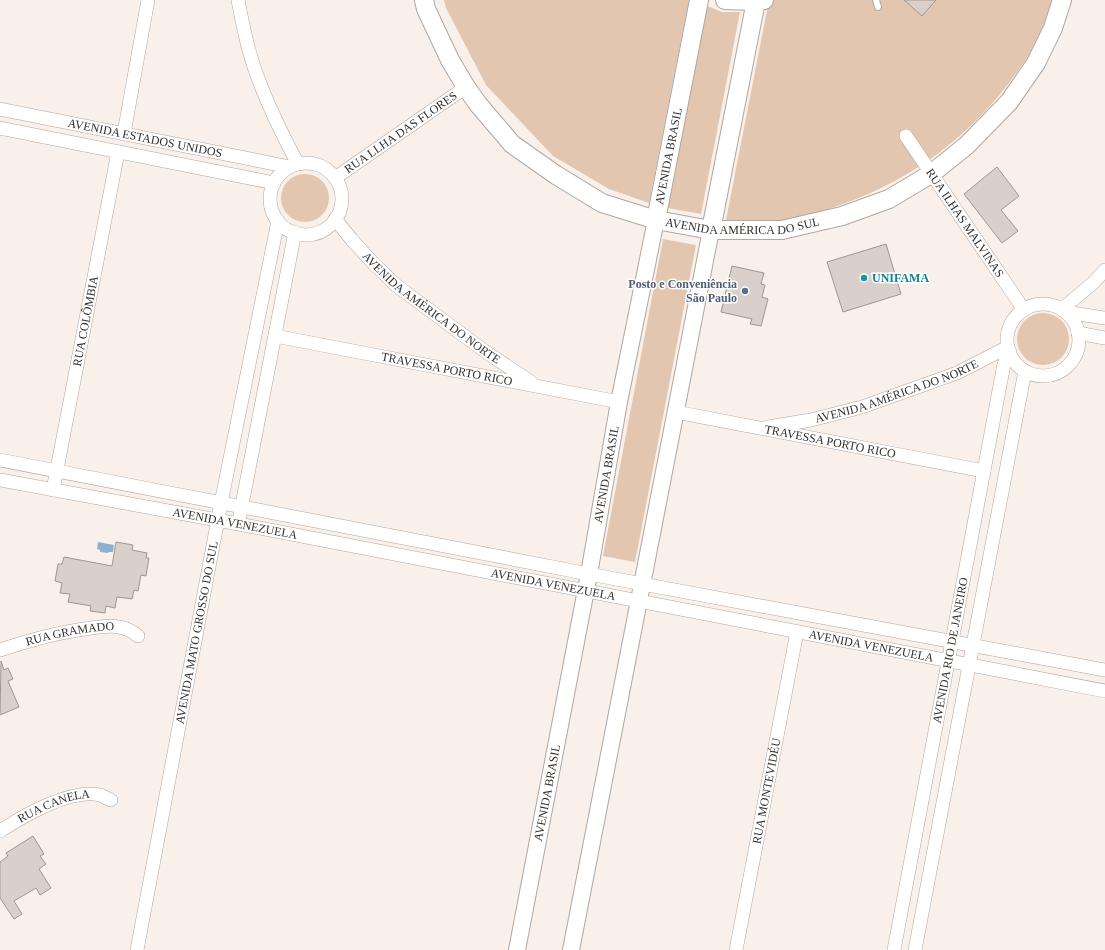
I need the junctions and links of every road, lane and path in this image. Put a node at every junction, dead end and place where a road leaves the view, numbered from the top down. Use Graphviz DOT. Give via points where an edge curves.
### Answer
graph roads {
  1 [pos="148,0"];
  2 [pos="238,0"];
  3 [pos="424,0"];
  4 [pos="699,0"];
  5 [pos="725,0"];
  6 [pos="876,0"];
  7 [pos="1062,0"];
  8 [pos="760,1"];
  9 [pos="878,7"];
  10 [pos="466,87"];
  11 [pos="0,109"];
  12 [pos="0,128"];
  13 [pos="124,133"];
  14 [pos="906,136"];
  15 [pos="118,152"];
  16 [pos="294,166"];
  17 [pos="931,174"];
  18 [pos="335,178"];
  19 [pos="274,183"];
  20 [pos="336,219"];
  21 [pos="656,220"];
  22 [pos="278,221"];
  23 [pos="711,230"];
  24 [pos="295,232"];
  25 [pos="1105,270"];
  26 [pos="1024,310"];
  27 [pos="1064,310"];
  28 [pos="1105,318"];
  29 [pos="1078,333"];
  30 [pos="275,336"];
  31 [pos="1105,338"];
  32 [pos="1009,350"];
  33 [pos="1025,371"];
  34 [pos="538,386"];
  35 [pos="619,402"];
  36 [pos="676,412"];
  37 [pos="758,428"];
  38 [pos="0,460"];
  39 [pos="57,471"];
  40 [pos="984,471"];
  41 [pos="0,480"];
  42 [pos="53,490"];
  43 [pos="221,503"];
  44 [pos="242,507"];
  45 [pos="218,521"];
  46 [pos="238,524"];
  47 [pos="590,574"];
  48 [pos="642,584"];
  49 [pos="586,591"];
  50 [pos="639,601"];
  51 [pos="797,632"];
  52 [pos="138,636"];
  53 [pos="952,642"];
  54 [pos="973,646"];
  55 [pos="0,650"];
  56 [pos="948,660"];
  57 [pos="969,665"];
  58 [pos="1105,670"];
  59 [pos="1105,691"];
  60 [pos="111,800"];
  61 [pos="0,831"];
  62 [pos="137,950"];
  63 [pos="517,950"];
  64 [pos="571,950"];
  65 [pos="736,950"];
  66 [pos="894,950"];
  67 [pos="915,950"];
  1 -- 13 [label="street"];
  2 -- 16 [label="street" via="257,77"];
  3 -- 10 [label="main road, AVENIDA AMÉRICA DO SUL" via="450,60"];
  4 -- 21 [label="main road, AVENIDA BRASIL"];
  5 -- 8 [label="main road"];
  6 -- 9 [label="lane"];
  7 -- 17 [label="main road, AVENIDA AMÉRICA DO SUL" via="1053,28 1036,63 1009,102 966,146"];
  8 -- 23 [label="main road"];
  10 -- 18 [label="street, RUA LLHA DAS FLORES"];
  10 -- 21 [label="main road, AVENIDA AMÉRICA DO SUL" via="512,144 556,175 602,203"];
  11 -- 13 [label="street, AVENIDA ESTADOS UNIDOS"];
  12 -- 15 [label="street, AVENIDA ESTADOS UNIDOS"];
  13 -- 16 [label="street, AVENIDA ESTADOS UNIDOS"];
  14 -- 17 [label="street, RUA ILHAS MALVINAS"];
  15 -- 19 [label="street, AVENIDA ESTADOS UNIDOS"];
  15 -- 39 [label="street, RUA COLÔMBIA"];
  16 -- 18 [label="street" via="304,163 316,164 327,169"];
  16 -- 19 [label="street" via="278,176"];
  17 -- 23 [label="main road, AVENIDA AMÉRICA DO SUL" via="889,199 842,216 782,230"];
  17 -- 26 [label="street, RUA ILHAS MALVINAS"];
  18 -- 20 [label="street" via="342,198"];
  19 -- 22 [label="street" via="270,203"];
  20 -- 24 [label="street" via="320,232"];
  20 -- 34 [label="street, AVENIDA AMÉRICA DO NORTE" via="352,240 397,286 480,348"];
  21 -- 23 [label="main road, AVENIDA AMÉRICA DO SUL"];
  21 -- 35 [label="street, AVENIDA BRASIL"];
  22 -- 24 [label="street"];
  22 -- 43 [label="street, AVENIDA MATO GROSSO DO SUL"];
  23 -- 36 [label="street"];
  24 -- 30 [label="street"];
  25 -- 27 [label="street"];
  26 -- 27 [label="street" via="1038,304 1050,304"];
  26 -- 32 [label="street" via="1016,316 1010,327 1007,339"];
  27 -- 28 [label="street"];
  27 -- 29 [label="street" via="1072,317"];
  29 -- 31 [label="street"];
  29 -- 33 [label="street" via="1078,351 1066,368 1056,374 1045,376"];
  30 -- 34 [label="street, TRAVESSA PORTO RICO"];
  30 -- 44 [label="street"];
  32 -- 33 [label="street" via="1013,360"];
  32 -- 37 [label="street, AVENIDA AMÉRICA DO NORTE" via="957,373 862,407 811,420"];
  32 -- 40 [label="street, AVENIDA RIO DE JANEIRO" via="1004,364"];
  33 -- 54 [label="street, AVENIDA RIO DE JANEIRO"];
  34 -- 35 [label="street, TRAVESSA PORTO RICO"];
  35 -- 47 [label="street, AVENIDA BRASIL"];
  36 -- 37 [label="street, TRAVESSA PORTO RICO"];
  36 -- 48 [label="street"];
  37 -- 40 [label="street, TRAVESSA PORTO RICO"];
  38 -- 39 [label="street, AVENIDA VENEZUELA"];
  39 -- 42 [label="street, RUA COLÔMBIA"];
  39 -- 43 [label="street, AVENIDA VENEZUELA"];
  40 -- 53 [label="street, AVENIDA RIO DE JANEIRO"];
  41 -- 42 [label="street, AVENIDA VENEZUELA"];
  42 -- 45 [label="street, AVENIDA VENEZUELA"];
  43 -- 44 [label="street, AVENIDA VENEZUELA"];
  43 -- 45 [label="street, AVENIDA MATO GROSSO DO SUL"];
  44 -- 46 [label="street"];
  44 -- 47 [label="street, AVENIDA VENEZUELA"];
  45 -- 46 [label="street, AVENIDA VENEZUELA"];
  45 -- 62 [label="street, AVENIDA MATO GROSSO DO SUL"];
  46 -- 49 [label="street, AVENIDA VENEZUELA"];
  47 -- 48 [label="street, AVENIDA VENEZUELA"];
  47 -- 49 [label="street, AVENIDA BRASIL"];
  48 -- 50 [label="street"];
  48 -- 53 [label="street, AVENIDA VENEZUELA"];
  49 -- 50 [label="street, AVENIDA VENEZUELA"];
  49 -- 63 [label="street, AVENIDA BRASIL"];
  50 -- 51 [label="street, AVENIDA VENEZUELA"];
  50 -- 64 [label="street"];
  51 -- 56 [label="street, AVENIDA VENEZUELA"];
  51 -- 65 [label="street, RUA MONTEVIDÉU"];
  52 -- 55 [label="street, RUA GRAMADO" via="129,630 102,626 40,638"];
  53 -- 54 [label="street, AVENIDA VENEZUELA"];
  53 -- 56 [label="street, AVENIDA RIO DE JANEIRO"];
  54 -- 57 [label="street, AVENIDA RIO DE JANEIRO"];
  54 -- 58 [label="street, AVENIDA VENEZUELA"];
  56 -- 57 [label="street, AVENIDA VENEZUELA"];
  56 -- 66 [label="street, AVENIDA RIO DE JANEIRO"];
  57 -- 59 [label="street, AVENIDA VENEZUELA"];
  57 -- 67 [label="street, AVENIDA RIO DE JANEIRO"];
  60 -- 61 [label="street, RUA CANELA" via="100,795 86,794 67,798 43,807"];
}
